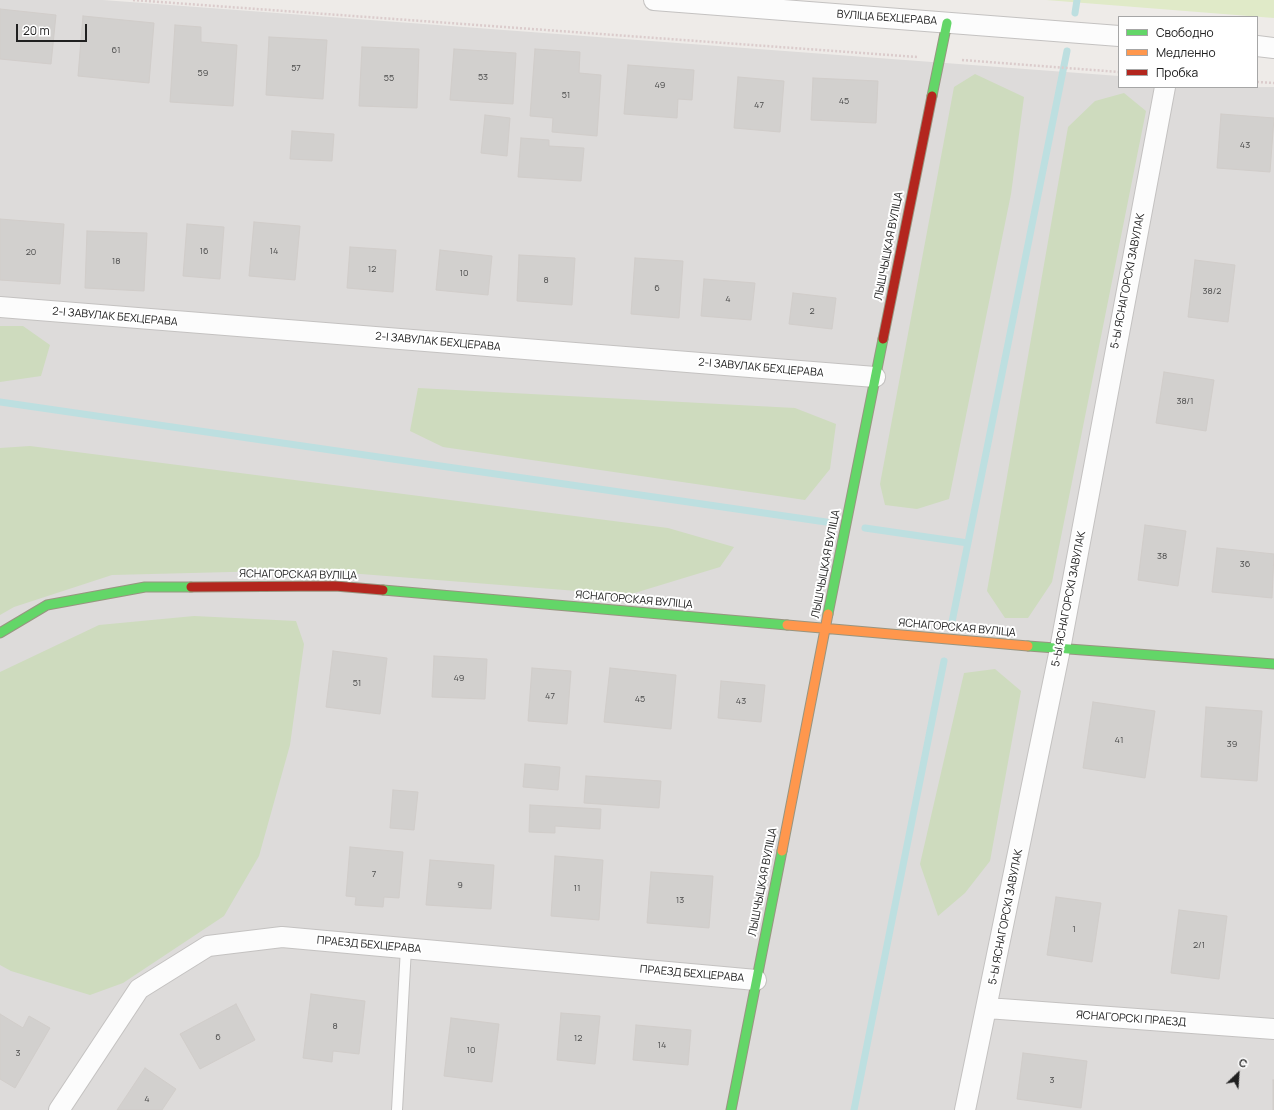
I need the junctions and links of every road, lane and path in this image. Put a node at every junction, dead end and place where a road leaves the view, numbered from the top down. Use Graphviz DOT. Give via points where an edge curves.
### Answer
graph roads {
  1 [pos="654,0"];
  2 [pos="947,23"];
  3 [pos="1118,36"];
  4 [pos="1258,46"];
  5 [pos="1274,48"];
  6 [pos="939,59"];
  7 [pos="1118,72"];
  8 [pos="1258,82"];
  9 [pos="1274,83"];
  10 [pos="1165,88"];
  11 [pos="0,307"];
  12 [pos="875,377"];
  13 [pos="825,628"];
  14 [pos="0,633"];
  15 [pos="1060,650"];
  16 [pos="1274,664"];
  17 [pos="406,948"];
  18 [pos="756,980"];
  19 [pos="987,1008"];
  20 [pos="1274,1029"];
  21 [pos="59,1110"];
  22 [pos="397,1110"];
  23 [pos="731,1110"];
  24 [pos="965,1110"];
  1 -- 2 [label="street, ВУЛІЦА БЕХЦЕРАВА"];
  2 -- 3 [label="street, ВУЛІЦА БЕХЦЕРАВА"];
  2 -- 6 [label="street, ЛЫШЧЫЦКАЯ ВУЛІЦА"];
  4 -- 5 [label="street"];
  6 -- 7 [label="path"];
  6 -- 12 [label="street, ЛЫШЧЫЦКАЯ ВУЛІЦА"];
  8 -- 9 [label="path"];
  10 -- 15 [label="street, 5-Ы ЯСНАГОРСКІ ЗАВУЛАК"];
  11 -- 12 [label="street, 2-І ЗАВУЛАК БЕХЦЕРАВА"];
  12 -- 13 [label="street, ЛЫШЧЫЦКАЯ ВУЛІЦА"];
  13 -- 14 [label="street, ЯСНАГОРСКАЯ ВУЛІЦА" via="336,586 145,587 47,605"];
  13 -- 15 [label="street, ЯСНАГОРСКАЯ ВУЛІЦА"];
  13 -- 18 [label="street, ЛЫШЧЫЦКАЯ ВУЛІЦА"];
  15 -- 16 [label="street, ЯСНАГОРСКАЯ ВУЛІЦА"];
  15 -- 19 [label="street, 5-Ы ЯСНАГОРСКІ ЗАВУЛАК"];
  17 -- 18 [label="street, ПРАЕЗД БЕХЦЕРАВА"];
  17 -- 21 [label="street, ПРАЕЗД БЕХЦЕРАВА" via="282,937 208,946 139,989"];
  17 -- 22 [label="lane"];
  18 -- 23 [label="street, ЛЫШЧЫЦКАЯ ВУЛІЦА"];
  19 -- 20 [label="street, ЯСНАГОРСКІ ПРАЕЗД"];
  19 -- 24 [label="street, 5-Ы ЯСНАГОРСКІ ЗАВУЛАК"];
}
